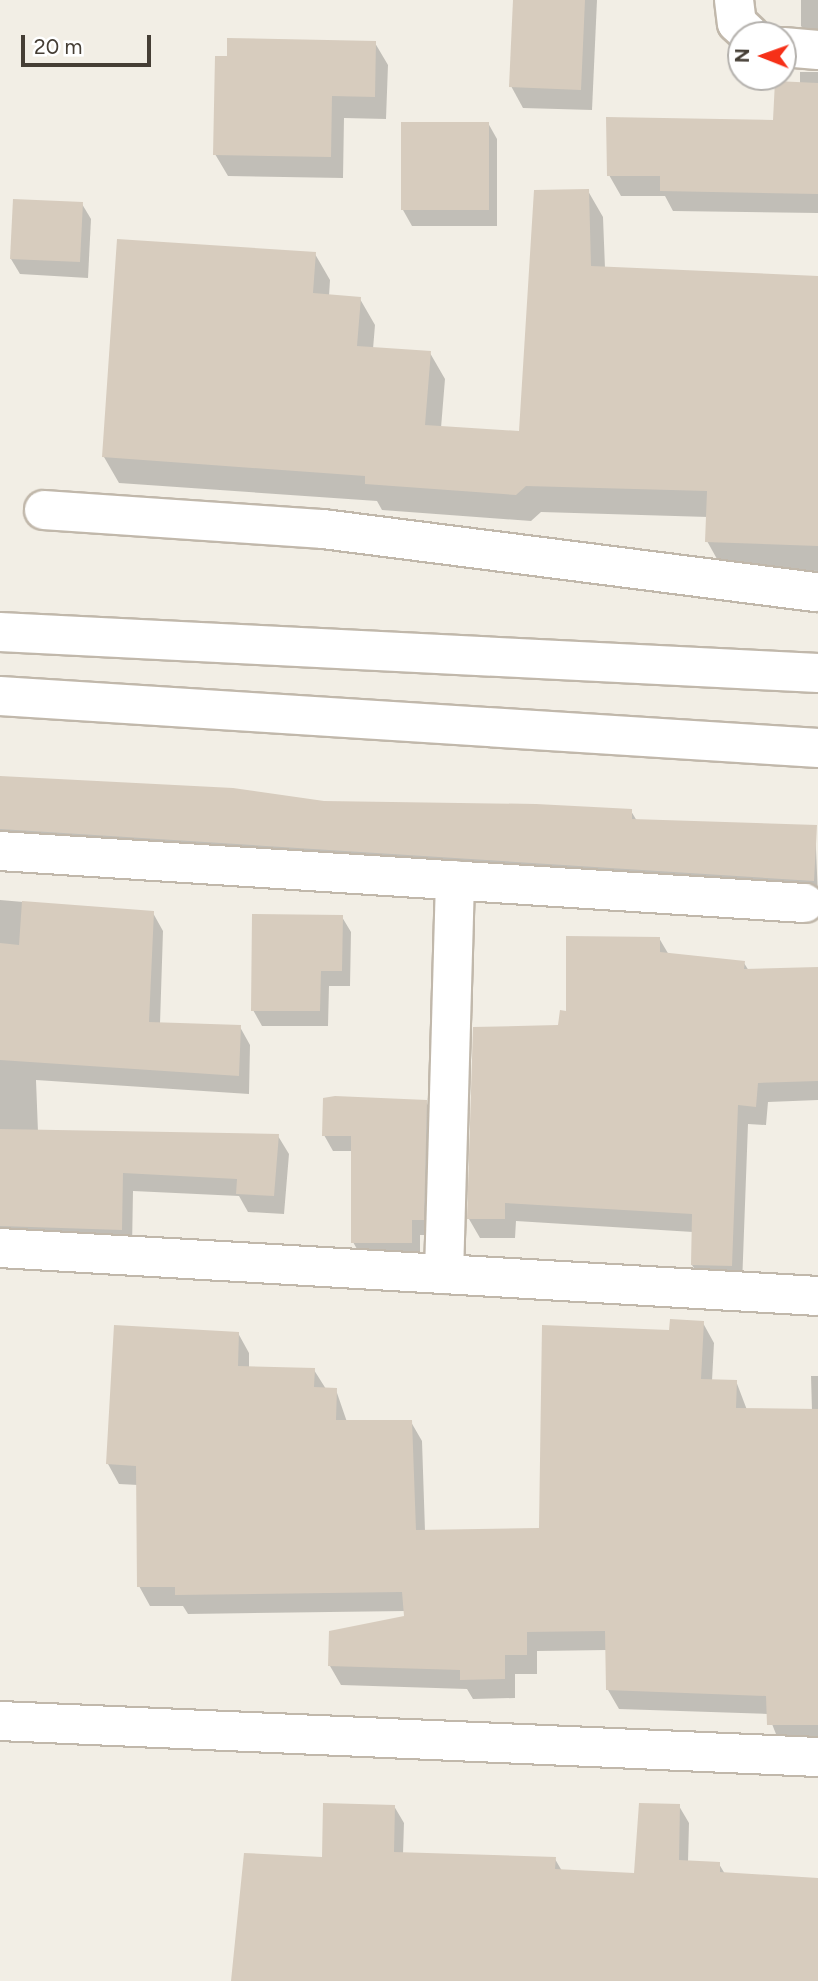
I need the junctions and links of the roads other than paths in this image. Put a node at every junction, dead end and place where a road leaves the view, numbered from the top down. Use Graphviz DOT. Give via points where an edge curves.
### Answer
graph roads {
  1 [pos="734,0"];
  2 [pos="737,21"];
  3 [pos="797,48"];
  4 [pos="818,50"];
  5 [pos="44,510"];
  6 [pos="818,592"];
  7 [pos="0,632"];
  8 [pos="818,673"];
  9 [pos="0,696"];
  10 [pos="818,748"];
  11 [pos="0,850"];
  12 [pos="456,880"];
  13 [pos="804,903"];
  14 [pos="0,1248"];
  15 [pos="444,1274"];
  16 [pos="818,1296"];
  17 [pos="0,1721"];
  18 [pos="818,1757"];
  1 -- 2 [label="street"];
  3 -- 4 [label="street"];
  5 -- 6 [label="street" via="323,529"];
  7 -- 8 [label="street"];
  9 -- 10 [label="street"];
  11 -- 12 [label="street"];
  12 -- 13 [label="street"];
  12 -- 15 [label="street"];
  14 -- 15 [label="street"];
  15 -- 16 [label="street"];
  17 -- 18 [label="street"];
}
